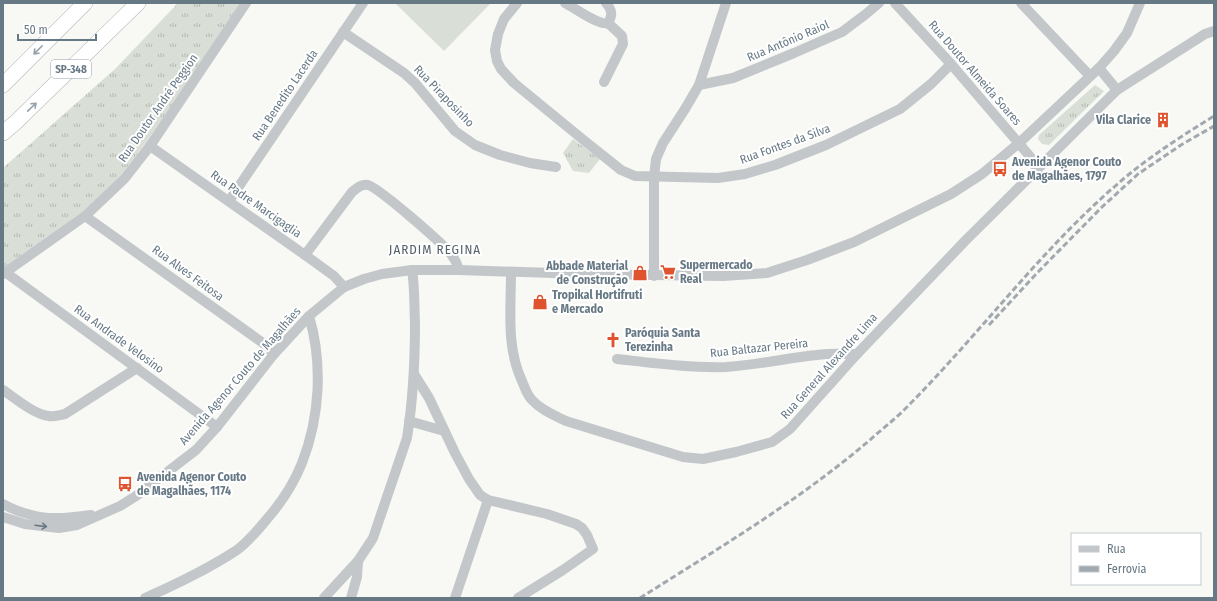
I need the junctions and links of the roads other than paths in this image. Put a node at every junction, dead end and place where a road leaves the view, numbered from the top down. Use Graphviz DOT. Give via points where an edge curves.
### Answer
graph roads {
  1 [pos="85,3"];
  2 [pos="138,3"];
  3 [pos="246,3"];
  4 [pos="362,3"];
  5 [pos="517,3"];
  6 [pos="566,3"];
  7 [pos="606,3"];
  8 [pos="726,3"];
  9 [pos="879,3"];
  10 [pos="894,3"];
  11 [pos="1021,3"];
  12 [pos="1140,3"];
  13 [pos="608,23"];
  14 [pos="1214,31"];
  15 [pos="343,32"];
  16 [pos="951,64"];
  17 [pos="1099,68"];
  18 [pos="1089,75"];
  19 [pos="604,82"];
  20 [pos="3,85"];
  21 [pos="699,85"];
  22 [pos="1117,90"];
  23 [pos="3,133"];
  24 [pos="1019,144"];
  25 [pos="150,146"];
  26 [pos="556,167"];
  27 [pos="1039,167"];
  28 [pos="654,177"];
  29 [pos="229,200"];
  30 [pos="85,216"];
  31 [pos="305,255"];
  32 [pos="412,270"];
  33 [pos="459,270"];
  34 [pos="512,272"];
  35 [pos="4,273"];
  36 [pos="654,276"];
  37 [pos="344,287"];
  38 [pos="309,316"];
  39 [pos="274,354"];
  40 [pos="857,354"];
  41 [pos="617,359"];
  42 [pos="137,368"];
  43 [pos="414,374"];
  44 [pos="3,390"];
  45 [pos="409,421"];
  46 [pos="217,427"];
  47 [pos="444,431"];
  48 [pos="488,500"];
  49 [pos="3,504"];
  50 [pos="99,514"];
  51 [pos="3,517"];
  52 [pos="358,561"];
  53 [pos="145,598"];
  54 [pos="324,598"];
  55 [pos="351,598"];
  56 [pos="456,598"];
  57 [pos="518,598"];
  1 -- 20 [label="highway, SP-348, one-way"];
  23 -- 2 [label="highway, SP-348, one-way"];
  3 -- 25 [label="street, Rua Doutor André Peggion"];
  4 -- 15 [label="street, Rua Benedito Lacerda"];
  5 -- 28 [label="street, Rua Fontes da Silva" via="504,19 498,34 495,50 496,61 501,69 514,83 621,170 635,176"];
  6 -- 13 [label="street" via="602,23"];
  7 -- 13 [label="street" via="612,14"];
  8 -- 21 [label="street"];
  9 -- 21 [label="street, Rua Antônio Raiol" via="842,32 733,78"];
  10 -- 16 [label="street, Rua Doutor Almeida Soares"];
  11 -- 18 [label="street"];
  12 -- 17 [label="street, Avenida Agenor Couto de Magalhães" via="1127,33"];
  13 -- 19 [label="street" via="622,36 623,44"];
  14 -- 22 [label="street, Rua General Alexandre Lima" via="1205,34"];
  15 -- 26 [label="street, Rua Piraposinho" via="404,73 455,131 476,145 500,155"];
  15 -- 29 [label="street, Rua Benedito Lacerda"];
  16 -- 24 [label="street, Rua Doutor Almeida Soares"];
  16 -- 28 [label="street, Rua Fontes da Silva" via="900,109 826,145 782,162 745,174 718,178"];
  17 -- 18 [label="street, Avenida Agenor Couto de Magalhães"];
  17 -- 22 [label="street"];
  18 -- 24 [label="street, Avenida Agenor Couto de Magalhães"];
  21 -- 28 [label="street" via="663,143 656,158"];
  22 -- 27 [label="street, Rua General Alexandre Lima"];
  24 -- 27 [label="street, Rua Doutor Almeida Soares"];
  24 -- 36 [label="street, Avenida Agenor Couto de Magalhães" via="982,174 951,194 854,242 807,260 767,273"];
  25 -- 29 [label="street, Rua Padre Marcigaglia"];
  25 -- 30 [label="street, Rua Doutor André Peggion" via="125,178"];
  27 -- 40 [label="street, Rua General Alexandre Lima"];
  28 -- 36 [label="street"];
  29 -- 31 [label="street, Rua Padre Marcigaglia"];
  30 -- 35 [label="street, Rua Doutor André Peggion"];
  30 -- 39 [label="street, Rua Alves Feitosa" via="263,343"];
  31 -- 33 [label="street" via="352,192 360,185 368,185 403,211 449,252 456,260"];
  31 -- 37 [label="street, Rua Padre Marcigaglia" via="334,276"];
  32 -- 33 [label="street, Avenida Agenor Couto de Magalhães"];
  32 -- 37 [label="street, Avenida Agenor Couto de Magalhães" via="364,278"];
  32 -- 43 [label="street"];
  33 -- 34 [label="street, Avenida Agenor Couto de Magalhães"];
  34 -- 36 [label="street, Avenida Agenor Couto de Magalhães"];
  34 -- 40 [label="street, Rua General Alexandre Lima" via="510,340 518,373 533,402 566,421 683,457 703,459 772,442 790,429"];
  35 -- 42 [label="street, Rua Andrade Velosino"];
  37 -- 38 [label="street, Avenida Agenor Couto de Magalhães"];
  38 -- 39 [label="street, Avenida Agenor Couto de Magalhães"];
  38 -- 53 [label="street" via="318,370 317,394 313,426 302,463 290,486 279,504 238,549 183,581"];
  39 -- 46 [label="street, Avenida Agenor Couto de Magalhães"];
  40 -- 41 [label="street, Rua Baltazar Pereira" via="818,354 727,367 665,365"];
  42 -- 44 [label="street" via="57,416 38,413"];
  42 -- 46 [label="street, Rua Andrade Velosino"];
  43 -- 45 [label="street"];
  43 -- 47 [label="street" via="429,398"];
  45 -- 47 [label="street"];
  45 -- 52 [label="street" via="407,438 373,538"];
  46 -- 50 [label="street, Avenida Agenor Couto de Magalhães" via="196,450 136,496"];
  47 -- 48 [label="street" via="469,479 480,495"];
  48 -- 56 [label="street"];
  48 -- 57 [label="street" via="547,514 576,524 587,535 593,549"];
  49 -- 50 [label="street, Avenida Agenor Couto de Magalhães" via="26,513 60,518"];
  51 -- 50 [label="street, Avenida Agenor Couto de Magalhães, one-way" via="25,524 59,528 77,525"];
  52 -- 54 [label="street"];
  52 -- 55 [label="street"];
}
